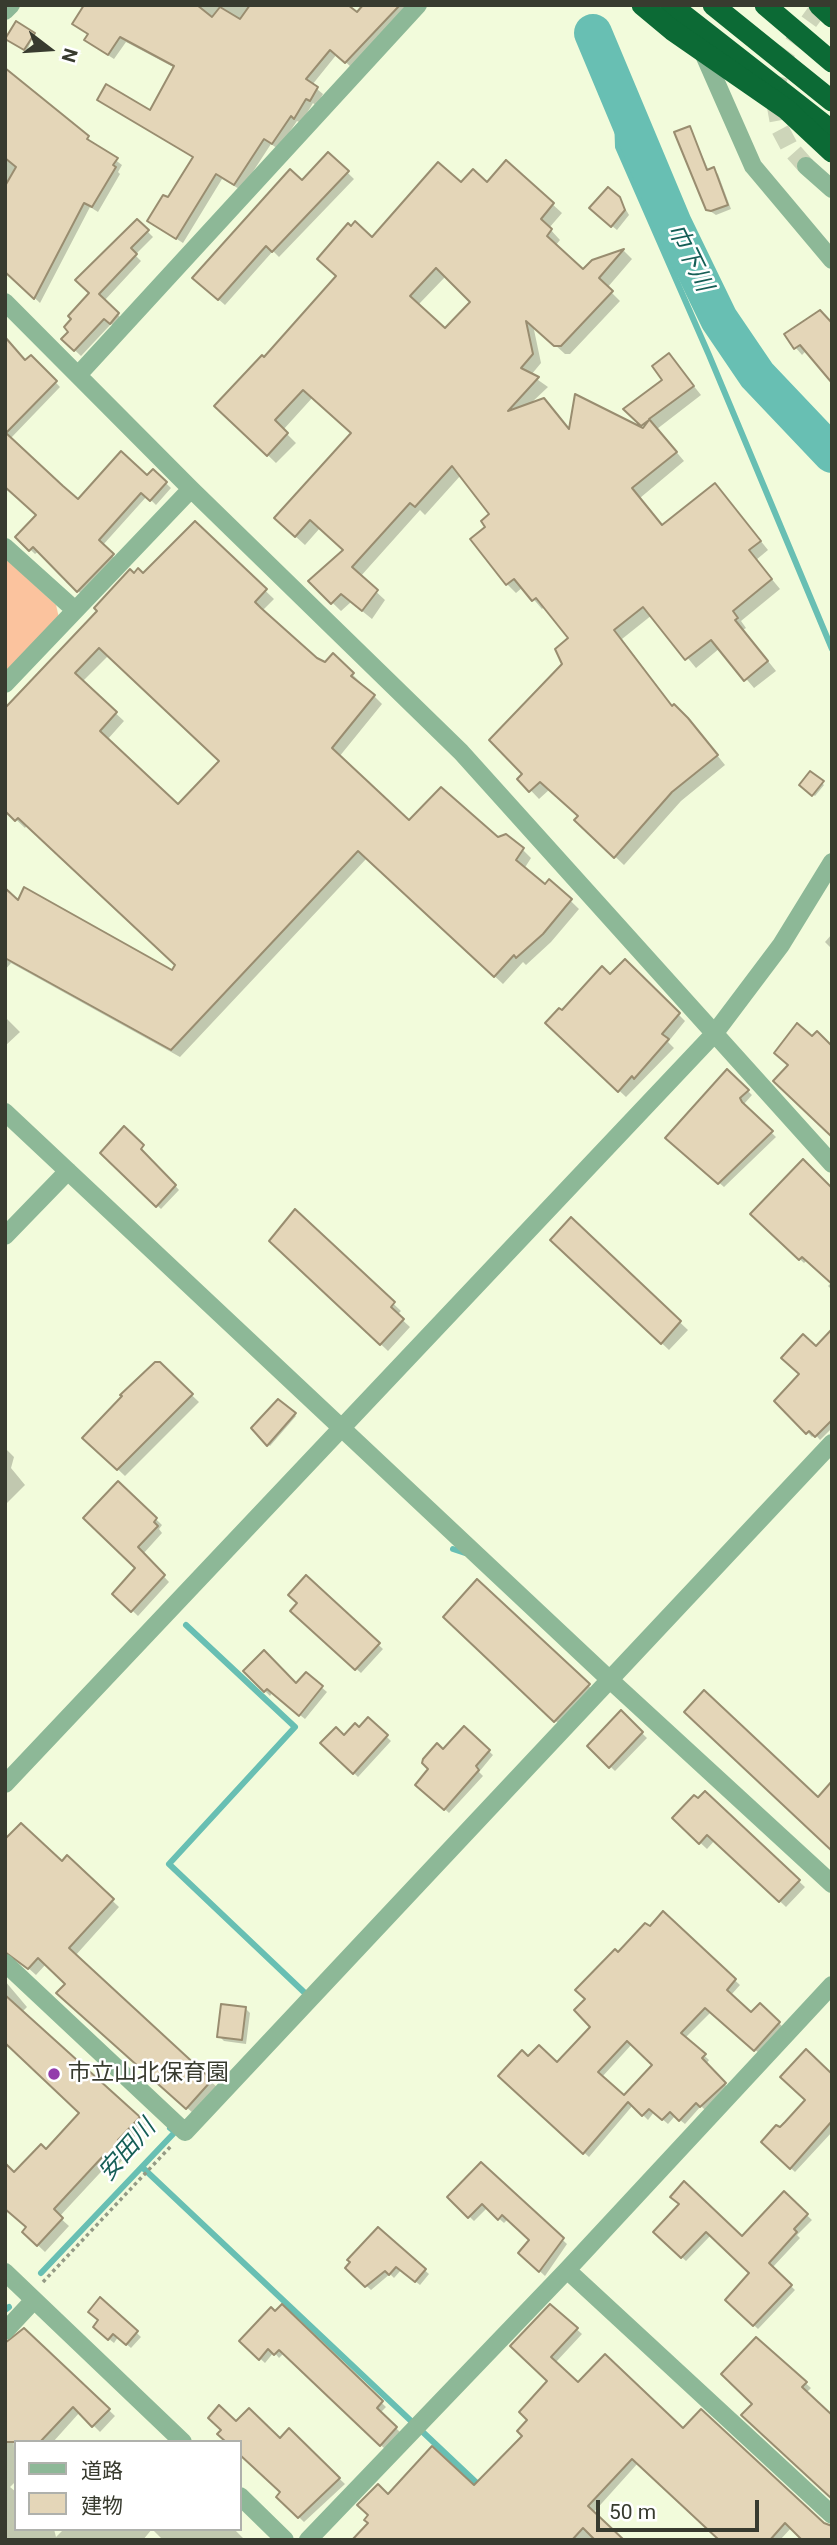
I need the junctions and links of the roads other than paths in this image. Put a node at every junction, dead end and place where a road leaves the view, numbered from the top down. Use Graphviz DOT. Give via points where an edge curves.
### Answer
graph roads {
  1 [pos="11,5"];
  2 [pos="418,5"];
  3 [pos="642,5"];
  4 [pos="671,5"];
  5 [pos="713,5"];
  6 [pos="765,5"];
  7 [pos="819,5"];
  8 [pos="5,11"];
  9 [pos="832,17"];
  10 [pos="689,19"];
  11 [pos="832,62"];
  12 [pos="832,101"];
  13 [pos="832,131"];
  14 [pos="832,152"];
  15 [pos="806,166"];
  16 [pos="832,189"];
  17 [pos="832,260"];
  18 [pos="5,302"];
  19 [pos="79,374"];
  20 [pos="191,489"];
  21 [pos="5,547"];
  22 [pos="75,610"];
  23 [pos="5,684"];
  24 [pos="832,862"];
  25 [pos="714,1034"];
  26 [pos="5,1112"];
  27 [pos="832,1164"];
  28 [pos="68,1171"];
  29 [pos="5,1236"];
  30 [pos="341,1427"];
  31 [pos="832,1443"];
  32 [pos="610,1679"];
  33 [pos="5,1784"];
  34 [pos="832,1884"];
  35 [pos="5,1963"];
  36 [pos="832,1986"];
  37 [pos="567,2270"];
  38 [pos="5,2272"];
  39 [pos="32,2298"];
  40 [pos="5,2331"];
  41 [pos="181,2440"];
  42 [pos="242,2498"];
  43 [pos="832,2515"];
  44 [pos="285,2540"];
  45 [pos="308,2540"];
  1 -- 8 [label="street"];
  2 -- 19 [label="street"];
  3 -- 14 [label="highway, bridge" via="786,109"];
  4 -- 10 [label="highway"];
  5 -- 12 [label="highway, bridge"];
  6 -- 11 [label="highway, bridge"];
  7 -- 9 [label="highway"];
  10 -- 13 [label="highway"];
  10 -- 17 [label="street" via="753,166"];
  15 -- 16 [label="street"];
  18 -- 19 [label="street"];
  19 -- 20 [label="street"];
  20 -- 22 [label="street"];
  20 -- 25 [label="street" via="461,752"];
  21 -- 22 [label="street"];
  22 -- 23 [label="street"];
  24 -- 25 [label="street" via="781,945"];
  25 -- 27 [label="street"];
  25 -- 30 [label="street"];
  26 -- 28 [label="street"];
  28 -- 29 [label="street"];
  28 -- 30 [label="street"];
  30 -- 32 [label="street"];
  30 -- 33 [label="street"];
  31 -- 32 [label="street"];
  32 -- 34 [label="street"];
  32 -- 35 [label="street" via="185,2132"];
  36 -- 37 [label="street"];
  37 -- 43 [label="street"];
  37 -- 45 [label="street"];
  38 -- 39 [label="street"];
  39 -- 40 [label="street"];
  39 -- 41 [label="street"];
  42 -- 44 [label="street"];
}
